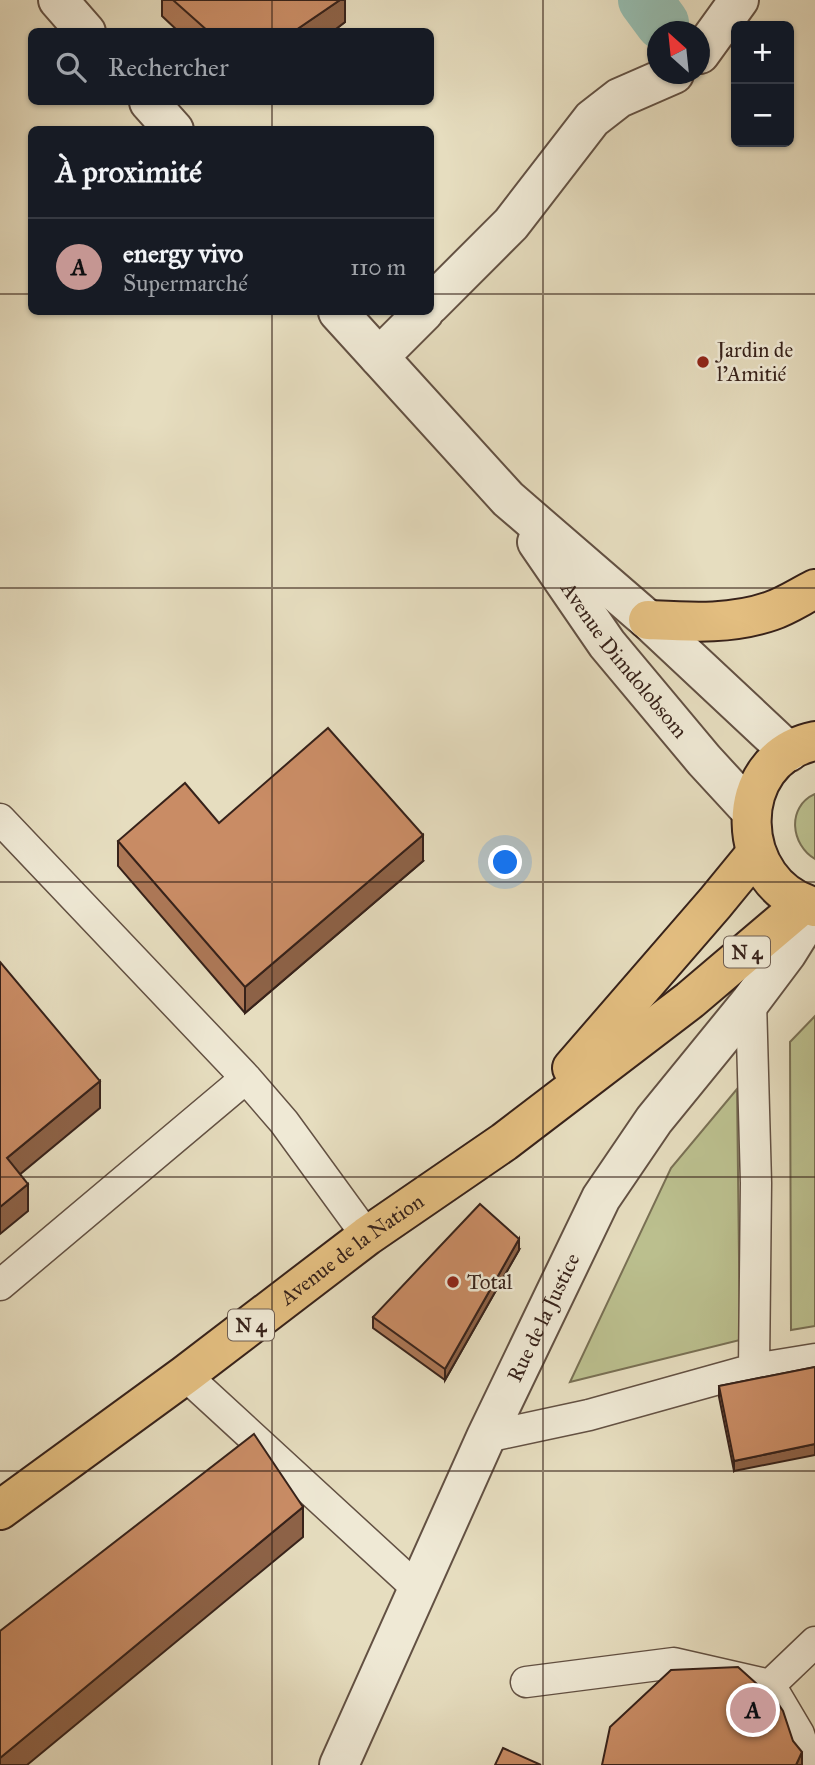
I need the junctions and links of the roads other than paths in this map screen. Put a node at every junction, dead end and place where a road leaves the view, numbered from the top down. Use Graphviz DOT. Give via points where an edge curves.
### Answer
graph roads {
  1 [pos="58,0"];
  2 [pos="740,0"];
  3 [pos="82,28"];
  4 [pos="710,40"];
  5 [pos="652,84"];
  6 [pos="152,105"];
  7 [pos="170,126"];
  8 [pos="434,301"];
  9 [pos="341,315"];
  10 [pos="421,315"];
  11 [pos="379,357"];
  12 [pos="509,499"];
  13 [pos="815,589"];
  14 [pos="648,620"];
  15 [pos="807,740"];
  16 [pos="751,811"];
  17 [pos="0,819"];
  18 [pos="756,853"];
  19 [pos="811,906"];
  20 [pos="751,1001"];
  21 [pos="246,1078"];
  22 [pos="504,1142"];
  23 [pos="367,1236"];
  24 [pos="0,1285"];
  25 [pos="815,1359"];
  26 [pos="754,1369"];
  27 [pos="185,1375"];
  28 [pos="485,1437"];
  29 [pos="0,1510"];
  30 [pos="419,1590"];
  31 [pos="815,1642"];
  32 [pos="526,1682"];
  33 [pos="771,1685"];
  34 [pos="339,1765"];
  35 [pos="809,1765"];
  1 -- 3 [label="street"];
  2 -- 4 [label="street"];
  5 -- 8 [label="street" via="618,99 592,119 511,224"];
  6 -- 7 [label="street"];
  9 -- 11 [label="street, Avenue Dimdolobsom"];
  10 -- 11 [label="street"];
  11 -- 12 [label="street, Avenue Dimdolobsom"];
  12 -- 14 [label="street, Avenue Dimdolobsom"];
  12 -- 16 [label="street, Avenue Dimdolobsom" via="607,644"];
  13 -- 14 [label="highway" via="771,611 733,620"];
  14 -- 15 [label="street, Avenue Dimdolobsom"];
  15 -- 16 [label="highway" via="770,767 757,788"];
  16 -- 18 [label="highway"];
  17 -- 21 [label="lane"];
  18 -- 19 [label="highway" via="785,892"];
  18 -- 22 [label="highway, Avenue de la Nation / N 4"];
  19 -- 20 [label="street, Rue de la Justice" via="787,953"];
  19 -- 22 [label="highway, Avenue de la Nation / N 4"];
  20 -- 26 [label="lane" via="756,1183"];
  20 -- 28 [label="street, Rue de la Justice" via="654,1120 601,1198"];
  21 -- 23 [label="lane"];
  21 -- 24 [label="lane"];
  22 -- 23 [label="highway, Avenue de la Nation / N 4"];
  23 -- 27 [label="highway, Avenue de la Nation / N 4"];
  25 -- 26 [label="lane"];
  26 -- 28 [label="lane" via="589,1415"];
  27 -- 29 [label="highway, Avenue de la Nation / N 4"];
  27 -- 30 [label="lane"];
  28 -- 30 [label="street, Rue de la Justice"];
  30 -- 34 [label="street, Rue de la Justice"];
  31 -- 33 [label="lane"];
  32 -- 33 [label="lane" via="674,1663"];
  33 -- 35 [label="lane" via="799,1734"];
}
